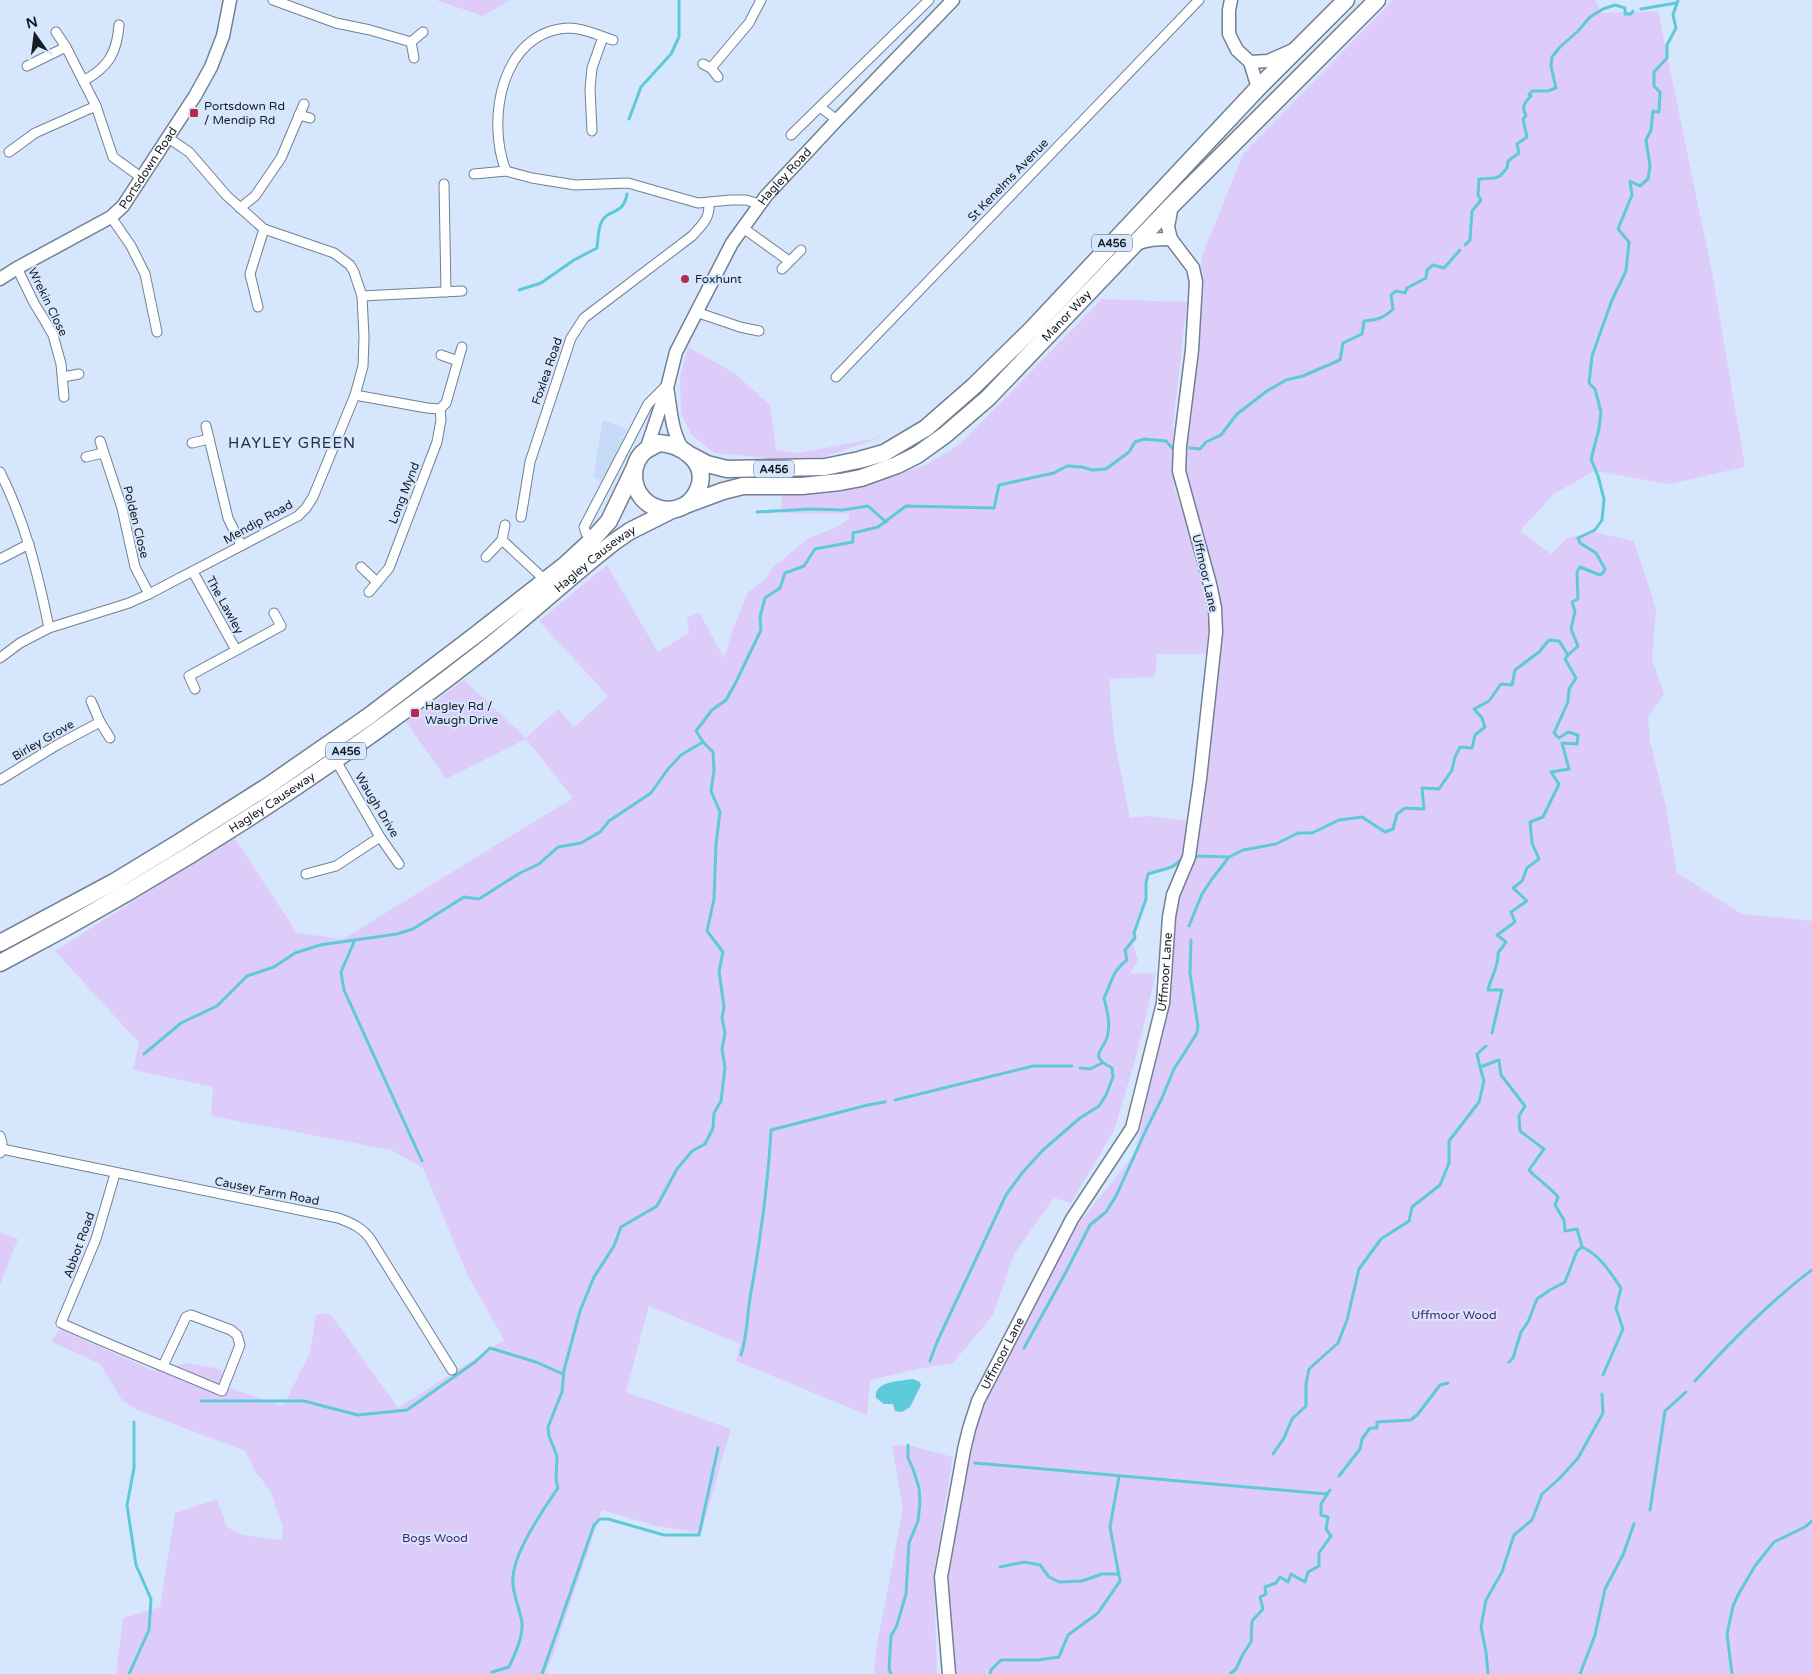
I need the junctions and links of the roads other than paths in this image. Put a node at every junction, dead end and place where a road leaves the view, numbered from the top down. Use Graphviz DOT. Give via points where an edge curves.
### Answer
graph roads {
  1 [pos="230,0"];
  2 [pos="273,0"];
  3 [pos="762,0"];
  4 [pos="929,0"];
  5 [pos="953,0"];
  6 [pos="1199,0"];
  7 [pos="1231,0"];
  8 [pos="1346,0"];
  9 [pos="1377,0"];
  10 [pos="119,25"];
  11 [pos="56,32"];
  12 [pos="423,32"];
  13 [pos="603,37"];
  14 [pos="614,40"];
  15 [pos="411,42"];
  16 [pos="1302,46"];
  17 [pos="66,47"];
  18 [pos="414,58"];
  19 [pos="1250,62"];
  20 [pos="27,66"];
  21 [pos="718,77"];
  22 [pos="83,81"];
  23 [pos="1258,88"];
  24 [pos="304,104"];
  25 [pos="96,106"];
  26 [pos="820,107"];
  27 [pos="299,115"];
  28 [pos="310,118"];
  29 [pos="837,120"];
  30 [pos="592,131"];
  31 [pos="791,135"];
  32 [pos="167,137"];
  33 [pos="10,152"];
  34 [pos="506,171"];
  35 [pos="474,174"];
  36 [pos="142,178"];
  37 [pos="444,184"];
  38 [pos="709,203"];
  39 [pos="759,204"];
  40 [pos="1172,205"];
  41 [pos="240,208"];
  42 [pos="111,217"];
  43 [pos="743,228"];
  44 [pos="264,229"];
  45 [pos="1171,239"];
  46 [pos="1133,246"];
  47 [pos="801,250"];
  48 [pos="789,260"];
  49 [pos="17,268"];
  50 [pos="782,269"];
  51 [pos="0,279"];
  52 [pos="462,291"];
  53 [pos="446,292"];
  54 [pos="362,296"];
  55 [pos="258,307"];
  56 [pos="696,312"];
  57 [pos="759,331"];
  58 [pos="157,332"];
  59 [pos="462,346"];
  60 [pos="441,355"];
  61 [pos="458,362"];
  62 [pos="79,374"];
  63 [pos="63,377"];
  64 [pos="836,377"];
  65 [pos="667,386"];
  66 [pos="355,395"];
  67 [pos="64,397"];
  68 [pos="440,409"];
  69 [pos="206,426"];
  70 [pos="209,439"];
  71 [pos="100,441"];
  72 [pos="192,443"];
  73 [pos="646,450"];
  74 [pos="687,452"];
  75 [pos="103,453"];
  76 [pos="86,457"];
  77 [pos="634,469"];
  78 [pos="0,472"];
  79 [pos="688,504"];
  80 [pos="672,510"];
  81 [pos="520,516"];
  82 [pos="505,525"];
  83 [pos="502,540"];
  84 [pos="592,540"];
  85 [pos="29,544"];
  86 [pos="241,545"];
  87 [pos="486,557"];
  88 [pos="0,559"];
  89 [pos="361,567"];
  90 [pos="193,572"];
  91 [pos="545,580"];
  92 [pos="377,582"];
  93 [pos="369,592"];
  94 [pos="149,594"];
  95 [pos="274,613"];
  96 [pos="50,628"];
  97 [pos="236,650"];
  98 [pos="0,658"];
  99 [pos="195,689"];
  100 [pos="91,700"];
  101 [pos="100,722"];
  102 [pos="110,738"];
  103 [pos="335,759"];
  104 [pos="0,780"];
  105 [pos="380,837"];
  106 [pos="399,864"];
  107 [pos="306,874"];
  108 [pos="0,943"];
  109 [pos="0,963"];
  110 [pos="0,1136"];
  111 [pos="1,1152"];
  112 [pos="115,1174"];
  113 [pos="163,1366"];
  114 [pos="452,1370"];
  115 [pos="949,1674"];
  1 -- 32 [label="street, Portsdown Road" via="223,36 211,67"];
  2 -- 15 [label="street" via="336,23"];
  3 -- 21 [label="street" via="749,23 707,66"];
  4 -- 26 [label="street, Hagley Road"];
  5 -- 29 [label="street, Hagley Road"];
  6 -- 64 [label="street, St Kenelms Avenue"];
  7 -- 19 [label="street" via="1229,34 1237,50"];
  8 -- 16 [label="highway, Manor Way / A456"];
  9 -- 40 [label="highway, Manor Way / A456"];
  10 -- 22 [label="street" via="118,43 107,65"];
  11 -- 17 [label="street"];
  12 -- 15 [label="street"];
  13 -- 14 [label="street"];
  13 -- 30 [label="street" via="592,68"];
  13 -- 34 [label="street" via="580,28 567,28 533,41 515,58 501,91 498,110 502,161"];
  15 -- 18 [label="street"];
  16 -- 19 [label="street" via="1268,61"];
  16 -- 23 [label="highway, Manor Way / A456"];
  17 -- 20 [label="street"];
  17 -- 22 [label="street"];
  19 -- 23 [label="street"];
  22 -- 25 [label="street"];
  23 -- 74 [label="highway, Manor Way / A456" via="1032,329 926,428 884,453 825,467 727,470 707,464"];
  24 -- 27 [label="street"];
  25 -- 33 [label="street" via="35,133"];
  25 -- 36 [label="street" via="113,156"];
  26 -- 29 [label="street"];
  26 -- 31 [label="street, Hagley Road"];
  27 -- 28 [label="street"];
  27 -- 41 [label="street" via="281,158 255,196"];
  29 -- 39 [label="street, Hagley Road"];
  32 -- 36 [label="street, Portsdown Road"];
  32 -- 41 [label="street, Mendip Road" via="189,152"];
  34 -- 35 [label="street"];
  34 -- 38 [label="street" via="575,185 628,183 698,203"];
  36 -- 42 [label="street, Portsdown Road" via="123,206"];
  37 -- 53 [label="street"];
  38 -- 39 [label="street" via="746,200"];
  38 -- 81 [label="street, Foxlea Road" via="710,212 706,220 692,236 584,318 571,338 530,462"];
  39 -- 43 [label="street, Hagley Road"];
  40 -- 45 [label="street" via="1168,227"];
  40 -- 46 [label="highway, Manor Way / A456"];
  41 -- 44 [label="street, Mendip Road"];
  42 -- 49 [label="street, Portsdown Road"];
  42 -- 58 [label="street" via="132,246 145,274"];
  43 -- 48 [label="street"];
  43 -- 56 [label="street, Hagley Road"];
  44 -- 54 [label="street, Mendip Road" via="342,258 354,272"];
  44 -- 55 [label="street" via="250,274"];
  45 -- 46 [label="street" via="1142,241"];
  45 -- 115 [label="street, Uffmoor Lane" via="1194,268 1196,282 1179,471 1210,584 1216,632 1189,857 1173,895 1163,1003 1132,1128 1072,1219 978,1401 969,1429 941,1577"];
  46 -- 79 [label="highway, Manor Way / A456" via="988,398 916,455 861,478 802,486 743,486"];
  47 -- 48 [label="street"];
  48 -- 50 [label="street"];
  49 -- 51 [label="street, Portsdown Road"];
  49 -- 63 [label="street, Wrekin Close" via="53,335"];
  52 -- 53 [label="street"];
  53 -- 54 [label="street"];
  54 -- 66 [label="street, Mendip Road" via="364,357"];
  56 -- 57 [label="street"];
  56 -- 65 [label="street, Hagley Road" via="676,352"];
  59 -- 61 [label="street, Long Mynd"];
  60 -- 61 [label="street"];
  61 -- 68 [label="street, Long Mynd" via="446,402"];
  62 -- 63 [label="street"];
  63 -- 67 [label="street, Wrekin Close"];
  65 -- 73 [label="street, Hagley Road"];
  65 -- 74 [label="street, Hagley Road" via="678,442"];
  65 -- 84 [label="street" via="648,404 584,527"];
  66 -- 68 [label="street"];
  66 -- 86 [label="street, Mendip Road" via="306,508 290,522"];
  68 -- 92 [label="street, Long Mynd" via="437,442 425,476 388,568"];
  69 -- 70 [label="street"];
  70 -- 72 [label="street"];
  70 -- 86 [label="street" via="228,518"];
  71 -- 75 [label="street, Polden Close"];
  73 -- 74 [label="highway, A456" via="659,444 669,444"];
  73 -- 77 [label="highway, A456"];
  74 -- 79 [label="highway" via="700,470 697,493"];
  75 -- 76 [label="street"];
  75 -- 94 [label="street, Polden Close" via="122,508 135,567"];
  77 -- 80 [label="highway" via="638,494 644,501"];
  77 -- 84 [label="highway, Hagley Causeway / A456" via="609,521"];
  78 -- 85 [label="street"];
  79 -- 80 [label="highway, A456"];
  80 -- 103 [label="highway, Hagley Causeway / A456" via="614,542 484,650"];
  82 -- 83 [label="street"];
  83 -- 87 [label="street"];
  83 -- 91 [label="street"];
  84 -- 91 [label="highway, Hagley Causeway / A456"];
  85 -- 88 [label="street"];
  85 -- 96 [label="street"];
  86 -- 90 [label="street, Mendip Road"];
  89 -- 92 [label="street"];
  90 -- 94 [label="street, Mendip Road"];
  90 -- 97 [label="street, The Lawley"];
  91 -- 108 [label="highway, Hagley Causeway / A456" via="369,716 268,786 114,882"];
  92 -- 93 [label="street, Long Mynd"];
  94 -- 96 [label="street, Mendip Road"];
  95 -- 97 [label="street, The Lawley" via="281,626"];
  96 -- 98 [label="street, Mendip Road" via="20,643"];
  97 -- 99 [label="street, The Lawley" via="189,676"];
  100 -- 101 [label="street"];
  101 -- 102 [label="street"];
  101 -- 104 [label="street, Birley Grove"];
  103 -- 105 [label="street, Waugh Drive"];
  103 -- 109 [label="highway, Hagley Causeway / A456" via="187,858"];
  105 -- 106 [label="street, Waugh Drive"];
  105 -- 107 [label="street" via="336,866"];
  110 -- 111 [label="street"];
  111 -- 112 [label="street, Causey Farm Road"];
  112 -- 113 [label="street, Abbot Road" via="96,1239 61,1323"];
  112 -- 114 [label="street, Causey Farm Road" via="338,1218 360,1228 372,1240"];
  113 -- 113 [label="street" via="222,1391 240,1345 238,1335 191,1316 186,1317"];
}
